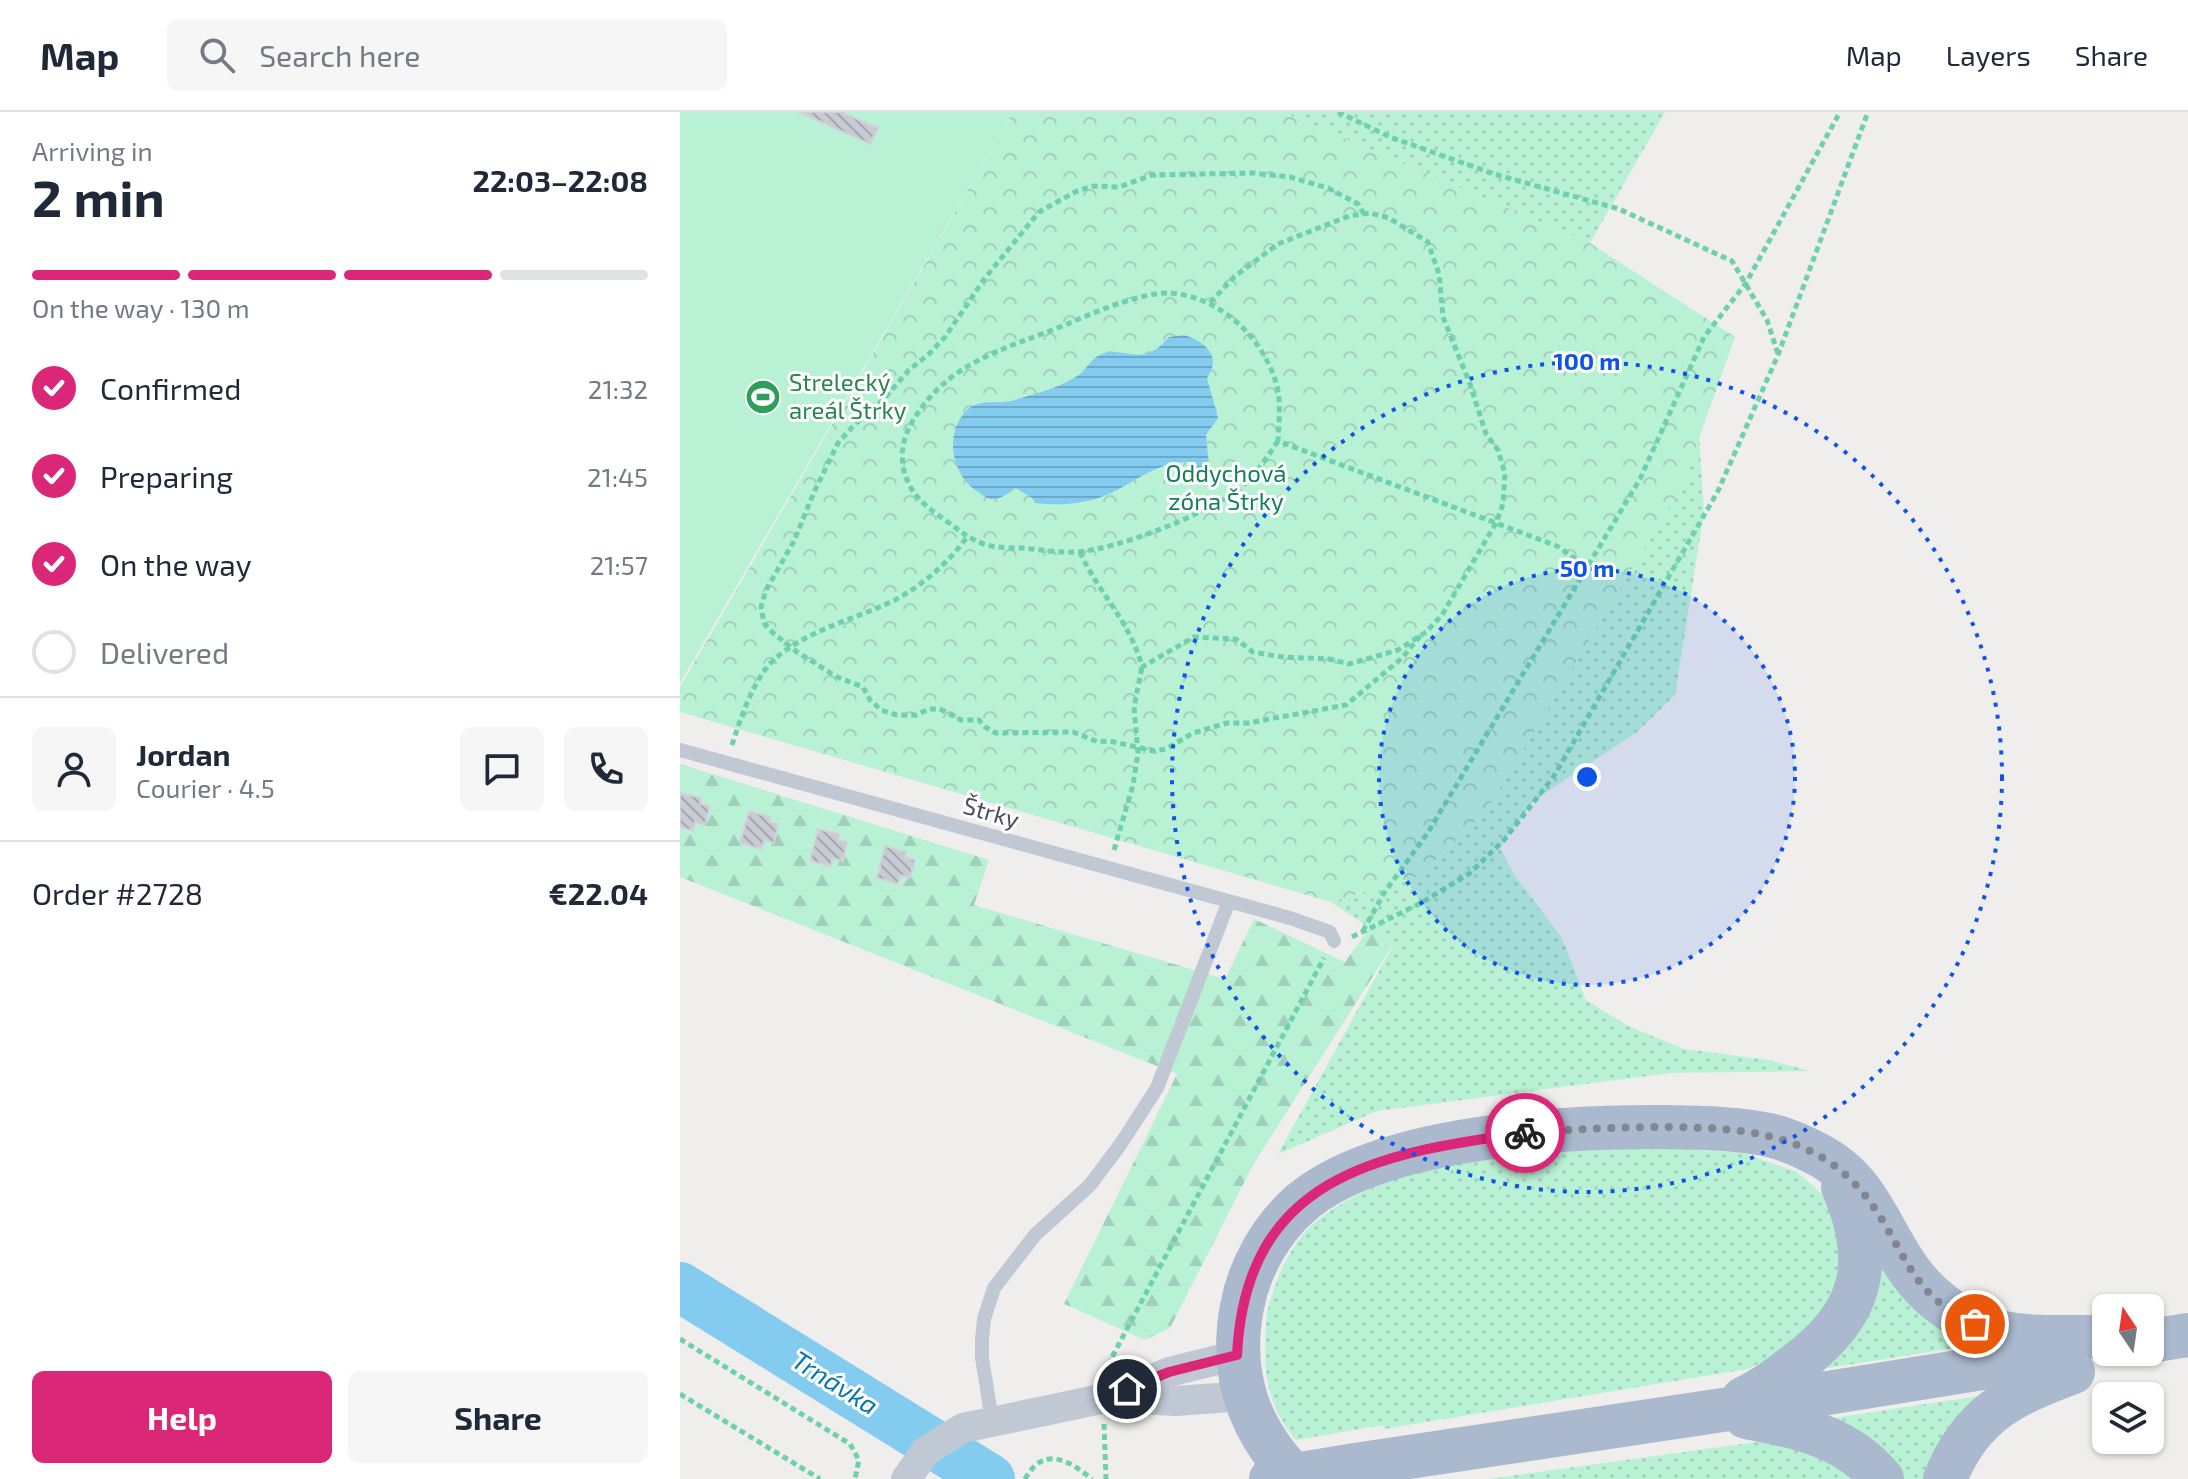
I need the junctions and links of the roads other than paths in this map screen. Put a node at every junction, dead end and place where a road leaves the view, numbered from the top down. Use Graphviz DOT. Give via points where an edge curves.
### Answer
graph roads {
  1 [pos="680,750"];
  2 [pos="1229,901"];
  3 [pos="1334,941"];
  4 [pos="1831,1163"];
  5 [pos="2092,1337"];
  6 [pos="2092,1350"];
  7 [pos="2092,1365"];
  8 [pos="1241,1375"];
  9 [pos="1106,1399"];
  10 [pos="1716,1411"];
  11 [pos="992,1420"];
  12 [pos="906,1479"];
  13 [pos="1271,1479"];
  14 [pos="1297,1479"];
  15 [pos="1882,1479"];
  16 [pos="1945,1479"];
  1 -- 2 [label="lane, Štrky"];
  2 -- 3 [label="lane, Štrky" via="1321,927"];
  2 -- 11 [label="lane" via="1157,1088 1090,1185 1035,1235 994,1288 982,1339"];
  4 -- 5 [label="main road" via="1874,1208 1913,1275 1954,1313 2009,1334"];
  4 -- 8 [label="main road" via="1771,1135 1723,1128 1610,1126 1523,1133 1376,1163 1331,1182 1301,1203 1271,1237 1244,1298"];
  4 -- 10 [label="main road" via="1860,1240 1858,1280 1849,1308 1803,1359 1763,1388"];
  6 -- 10 [label="main road"];
  7 -- 16 [label="main road" via="2002,1403 1969,1437"];
  8 -- 9 [label="street" via="1176,1401"];
  8 -- 9 [label="street" via="1169,1372"];
  8 -- 14 [label="main road" via="1258,1431"];
  9 -- 11 [label="street"];
  10 -- 13 [label="main road, bridge"];
  10 -- 15 [label="main road" via="1820,1434 1854,1452"];
  11 -- 12 [label="street" via="963,1428 926,1451"];
}
